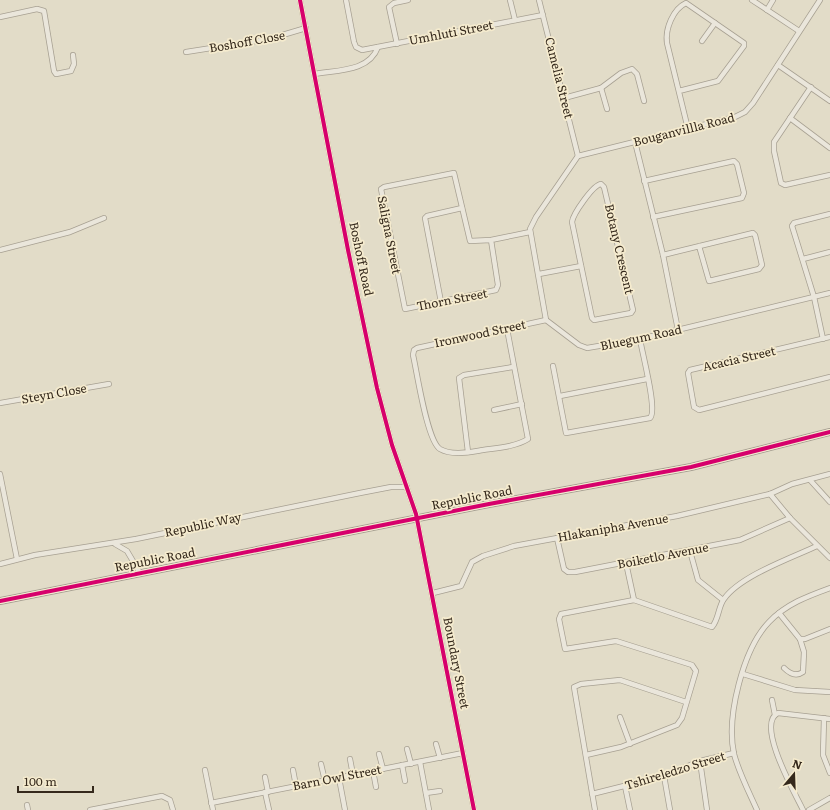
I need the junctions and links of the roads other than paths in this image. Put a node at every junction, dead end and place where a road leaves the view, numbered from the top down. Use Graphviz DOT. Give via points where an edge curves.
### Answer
graph roads {
  1 [pos="300,0"];
  2 [pos="346,0"];
  3 [pos="408,0"];
  4 [pos="510,0"];
  5 [pos="539,0"];
  6 [pos="752,0"];
  7 [pos="773,0"];
  8 [pos="820,0"];
  9 [pos="767,10"];
  10 [pos="543,15"];
  11 [pos="0,17"];
  12 [pos="515,20"];
  13 [pos="715,23"];
  14 [pos="306,28"];
  15 [pos="800,32"];
  16 [pos="702,41"];
  17 [pos="397,44"];
  18 [pos="378,48"];
  19 [pos="186,52"];
  20 [pos="73,55"];
  21 [pos="778,65"];
  22 [pos="315,74"];
  23 [pos="811,87"];
  24 [pos="601,88"];
  25 [pos="679,91"];
  26 [pos="564,98"];
  27 [pos="644,101"];
  28 [pos="830,101"];
  29 [pos="607,109"];
  30 [pos="790,118"];
  31 [pos="688,129"];
  32 [pos="635,142"];
  33 [pos="830,148"];
  34 [pos="578,156"];
  35 [pos="830,175"];
  36 [pos="644,181"];
  37 [pos="462,208"];
  38 [pos="830,214"];
  39 [pos="653,217"];
  40 [pos="104,218"];
  41 [pos="530,232"];
  42 [pos="491,240"];
  43 [pos="699,246"];
  44 [pos="0,250"];
  45 [pos="830,252"];
  46 [pos="663,254"];
  47 [pos="803,259"];
  48 [pos="581,266"];
  49 [pos="539,274"];
  50 [pos="830,293"];
  51 [pos="814,297"];
  52 [pos="441,302"];
  53 [pos="404,309"];
  54 [pos="546,320"];
  55 [pos="507,329"];
  56 [pos="678,330"];
  57 [pos="830,337"];
  58 [pos="640,339"];
  59 [pos="823,339"];
  60 [pos="553,366"];
  61 [pos="513,367"];
  62 [pos="830,377"];
  63 [pos="648,379"];
  64 [pos="109,384"];
  65 [pos="560,396"];
  66 [pos="0,403"];
  67 [pos="522,404"];
  68 [pos="494,410"];
  69 [pos="830,432"];
  70 [pos="468,452"];
  71 [pos="0,474"];
  72 [pos="830,474"];
  73 [pos="810,480"];
  74 [pos="407,487"];
  75 [pos="770,494"];
  76 [pos="830,502"];
  77 [pos="790,518"];
  78 [pos="417,519"];
  79 [pos="557,538"];
  80 [pos="114,543"];
  81 [pos="817,546"];
  82 [pos="690,551"];
  83 [pos="830,558"];
  84 [pos="18,559"];
  85 [pos="626,563"];
  86 [pos="0,564"];
  87 [pos="140,573"];
  88 [pos="830,588"];
  89 [pos="433,593"];
  90 [pos="634,600"];
  91 [pos="723,600"];
  92 [pos="0,601"];
  93 [pos="779,613"];
  94 [pos="830,629"];
  95 [pos="800,639"];
  96 [pos="784,668"];
  97 [pos="743,674"];
  98 [pos="830,692"];
  99 [pos="772,700"];
  100 [pos="686,702"];
  101 [pos="775,715"];
  102 [pos="620,717"];
  103 [pos="824,718"];
  104 [pos="830,719"];
  105 [pos="436,744"];
  106 [pos="630,744"];
  107 [pos="407,749"];
  108 [pos="463,753"];
  109 [pos="734,753"];
  110 [pos="380,754"];
  111 [pos="586,755"];
  112 [pos="440,758"];
  113 [pos="350,759"];
  114 [pos="700,761"];
  115 [pos="420,762"];
  116 [pos="321,764"];
  117 [pos="411,764"];
  118 [pos="402,765"];
  119 [pos="383,769"];
  120 [pos="205,770"];
  121 [pos="293,770"];
  122 [pos="373,771"];
  123 [pos="830,773"];
  124 [pos="353,775"];
  125 [pos="664,776"];
  126 [pos="265,777"];
  127 [pos="339,778"];
  128 [pos="325,781"];
  129 [pos="405,782"];
  130 [pos="296,786"];
  131 [pos="625,786"];
  132 [pos="376,787"];
  133 [pos="440,791"];
  134 [pos="266,792"];
  135 [pos="426,793"];
  136 [pos="592,794"];
  137 [pos="830,798"];
  138 [pos="211,803"];
  139 [pos="90,810"];
  140 [pos="172,810"];
  141 [pos="213,810"];
  142 [pos="268,810"];
  143 [pos="346,810"];
  144 [pos="429,810"];
  145 [pos="474,810"];
  146 [pos="596,810"];
  147 [pos="630,810"];
  148 [pos="670,810"];
  149 [pos="707,810"];
  150 [pos="757,810"];
  151 [pos="803,810"];
  152 [pos="809,810"];
  1 -- 14 [label="street, Boshoff Road"];
  2 -- 18 [label="street, Umhluti Street" via="354,42 359,49"];
  3 -- 17 [label="street" via="394,3 389,7"];
  4 -- 12 [label="street"];
  5 -- 10 [label="street, Camelia Street"];
  6 -- 9 [label="street"];
  7 -- 9 [label="street"];
  8 -- 15 [label="street, Bouganvillla Road"];
  9 -- 15 [label="street"];
  10 -- 12 [label="street, Umhluti Street"];
  10 -- 26 [label="street, Camelia Street"];
  11 -- 20 [label="street" via="37,9 44,11 56,74 71,71 74,64"];
  12 -- 17 [label="street, Umhluti Street"];
  13 -- 16 [label="street"];
  13 -- 25 [label="street" via="744,45 718,81"];
  13 -- 25 [label="street" via="684,3 669,24 666,34"];
  14 -- 19 [label="street, Boshoff Close" via="269,39"];
  14 -- 22 [label="street, Boshoff Road"];
  15 -- 21 [label="street, Bouganvillla Road"];
  17 -- 18 [label="street, Umhluti Street"];
  18 -- 22 [label="street" via="372,58 360,67"];
  21 -- 23 [label="street"];
  21 -- 31 [label="street, Bouganvillla Road" via="745,112 736,117"];
  22 -- 74 [label="street, Boshoff Road" via="377,388"];
  23 -- 28 [label="street"];
  23 -- 30 [label="street"];
  24 -- 26 [label="street"];
  24 -- 27 [label="street" via="632,69 637,74"];
  24 -- 29 [label="street"];
  25 -- 31 [label="street"];
  26 -- 34 [label="street, Camelia Street"];
  30 -- 33 [label="street"];
  30 -- 35 [label="street" via="774,145 782,185"];
  31 -- 32 [label="street, Bouganvillla Road"];
  32 -- 34 [label="street, Bouganvillla Road"];
  32 -- 36 [label="street"];
  34 -- 41 [label="street" via="536,217"];
  36 -- 39 [label="street"];
  36 -- 39 [label="street" via="734,161 737,164 744,194 742,198"];
  37 -- 42 [label="street" via="469,240"];
  37 -- 52 [label="street" via="425,218"];
  37 -- 53 [label="street, Saligna Street" via="454,173 381,189"];
  38 -- 47 [label="street" via="794,223 792,226"];
  39 -- 46 [label="street"];
  40 -- 44 [label="street" via="70,232"];
  41 -- 42 [label="street"];
  41 -- 49 [label="street"];
  42 -- 52 [label="street, Thorn Street" via="497,290"];
  43 -- 43 [label="street" via="754,233 761,267 712,282 707,279"];
  43 -- 46 [label="street"];
  45 -- 47 [label="street"];
  46 -- 56 [label="street"];
  47 -- 51 [label="street"];
  48 -- 48 [label="street, Botany Crescent" via="572,220 595,186 600,184 604,187 633,312 593,320"];
  48 -- 49 [label="street"];
  49 -- 54 [label="street"];
  50 -- 51 [label="street, Bluegum Road"];
  51 -- 56 [label="street, Bluegum Road"];
  51 -- 59 [label="street"];
  52 -- 53 [label="street, Thorn Street"];
  54 -- 55 [label="street, Ironwood Street"];
  54 -- 58 [label="street, Bluegum Road" via="579,345 587,348"];
  55 -- 61 [label="street"];
  55 -- 70 [label="street, Ironwood Street" via="414,350 413,355 433,441 440,449"];
  56 -- 58 [label="street, Bluegum Road"];
  57 -- 59 [label="street, Acacia Street"];
  58 -- 63 [label="street"];
  59 -- 62 [label="street, Acacia Street" via="690,370 688,375 694,407 699,410"];
  60 -- 65 [label="street"];
  61 -- 67 [label="street"];
  61 -- 70 [label="street" via="459,377"];
  63 -- 65 [label="street"];
  63 -- 65 [label="street" via="652,403 650,418 567,434"];
  64 -- 66 [label="street, Steyn Close"];
  67 -- 68 [label="street"];
  67 -- 70 [label="street" via="528,439 515,444"];
  69 -- 78 [label="street, Republic Road" via="691,467"];
  71 -- 84 [label="street"];
  72 -- 73 [label="street, Hlakanipha Avenue"];
  73 -- 75 [label="street, Hlakanipha Avenue" via="792,484"];
  73 -- 76 [label="street"];
  74 -- 78 [label="street, Boshoff Road"];
  74 -- 80 [label="street, Republic Way" via="360,492"];
  75 -- 77 [label="street"];
  75 -- 79 [label="street, Hlakanipha Avenue" via="661,519"];
  77 -- 81 [label="street"];
  77 -- 82 [label="street, Boiketlo Avenue" via="740,540"];
  78 -- 87 [label="street, Republic Road"];
  78 -- 89 [label="street, Boundary Street"];
  79 -- 85 [label="street, Boiketlo Avenue" via="564,567 568,572"];
  79 -- 89 [label="street, Hlakanipha Avenue" via="509,547 483,556 470,564 465,582 461,586"];
  80 -- 84 [label="street, Republic Way"];
  80 -- 87 [label="street" via="128,551"];
  81 -- 83 [label="street"];
  81 -- 91 [label="street" via="754,575"];
  82 -- 85 [label="street, Boiketlo Avenue"];
  82 -- 91 [label="street" via="698,580"];
  84 -- 86 [label="street, Republic Way"];
  85 -- 90 [label="street"];
  87 -- 92 [label="street, Republic Road"];
  88 -- 93 [label="street" via="797,601"];
  89 -- 108 [label="street, Boundary Street"];
  90 -- 91 [label="street" via="711,627"];
  90 -- 100 [label="street" via="561,614 559,619 564,648 570,650 620,641 692,665 696,671"];
  93 -- 95 [label="street"];
  93 -- 97 [label="street" via="761,633"];
  94 -- 95 [label="street"];
  95 -- 96 [label="street" via="804,652 803,672 793,674"];
  97 -- 98 [label="street" via="795,690"];
  97 -- 109 [label="street" via="733,710"];
  99 -- 101 [label="street"];
  100 -- 106 [label="street" via="682,720 677,724"];
  100 -- 111 [label="street" via="620,680 577,685 574,690"];
  101 -- 103 [label="street"];
  101 -- 151 [label="street" via="772,724 775,752"];
  102 -- 106 [label="street"];
  103 -- 104 [label="street"];
  103 -- 123 [label="street" via="823,755"];
  105 -- 112 [label="street"];
  106 -- 111 [label="street"];
  107 -- 117 [label="street"];
  108 -- 112 [label="street, Barn Owl Street"];
  108 -- 145 [label="street, Boundary Street"];
  109 -- 114 [label="street, Tshireledzo Street"];
  109 -- 150 [label="street"];
  110 -- 119 [label="street"];
  111 -- 136 [label="street"];
  112 -- 115 [label="street, Barn Owl Street"];
  113 -- 124 [label="street"];
  114 -- 125 [label="street, Tshireledzo Street"];
  114 -- 149 [label="street"];
  115 -- 117 [label="street, Barn Owl Street"];
  115 -- 135 [label="street"];
  116 -- 128 [label="street"];
  117 -- 118 [label="street, Barn Owl Street"];
  118 -- 119 [label="street, Barn Owl Street"];
  118 -- 129 [label="street"];
  119 -- 122 [label="street, Barn Owl Street"];
  120 -- 138 [label="street"];
  121 -- 130 [label="street"];
  122 -- 124 [label="street, Barn Owl Street"];
  122 -- 132 [label="street"];
  124 -- 127 [label="street, Barn Owl Street"];
  125 -- 131 [label="street, Tshireledzo Street"];
  125 -- 148 [label="street"];
  126 -- 134 [label="street"];
  127 -- 128 [label="street, Barn Owl Street"];
  127 -- 143 [label="street"];
  128 -- 130 [label="street, Barn Owl Street"];
  130 -- 134 [label="street, Barn Owl Street"];
  131 -- 136 [label="street, Tshireledzo Street"];
  131 -- 147 [label="street"];
  133 -- 135 [label="street"];
  134 -- 138 [label="street, Barn Owl Street"];
  134 -- 142 [label="street"];
  135 -- 144 [label="street"];
  136 -- 146 [label="street"];
  137 -- 152 [label="street"];
  138 -- 141 [label="street"];
  139 -- 140 [label="street" via="164,796 170,800"];
}
